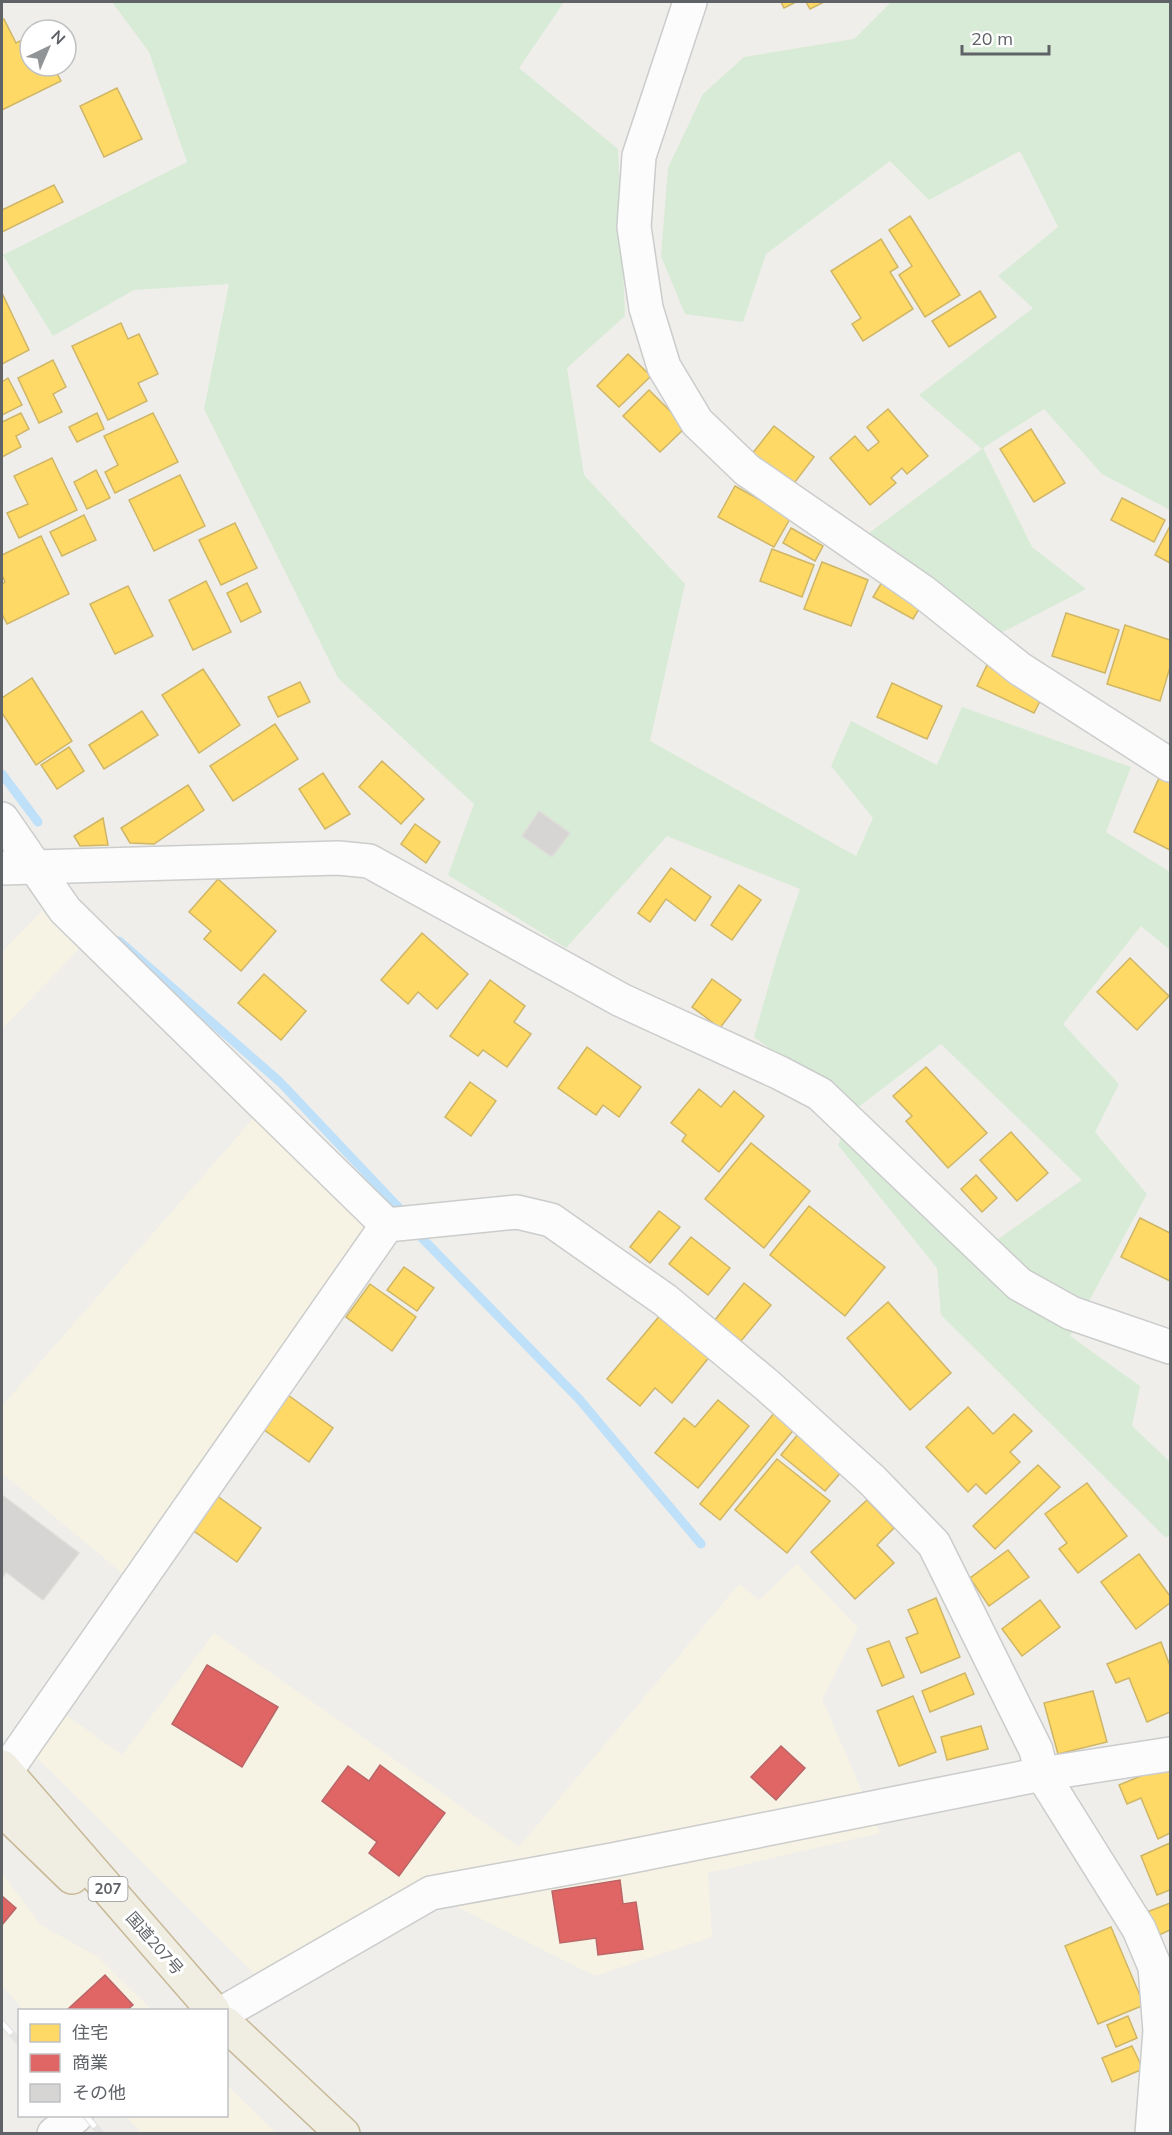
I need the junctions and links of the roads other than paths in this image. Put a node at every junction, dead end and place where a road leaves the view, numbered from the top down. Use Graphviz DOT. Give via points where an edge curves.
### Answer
graph roads {
  1 [pos="690,2"];
  2 [pos="1170,765"];
  3 [pos="2,819"];
  4 [pos="34,867"];
  5 [pos="2,868"];
  6 [pos="387,1225"];
  7 [pos="1170,1347"];
  8 [pos="1170,1755"];
  9 [pos="4,1769"];
  10 [pos="1042,1774"];
  11 [pos="2,1809"];
  12 [pos="212,2009"];
  13 [pos="212,2009"];
  14 [pos="228,2010"];
  15 [pos="228,2026"];
  16 [pos="74,2117"];
  17 [pos="54,2133"];
  18 [pos="343,2133"];
  19 [pos="1152,2133"];
  1 -- 2 [label="street" via="639,156 634,227 646,308 664,367 697,422 747,470 922,591 1020,669"];
  3 -- 4 [label="street"];
  4 -- 5 [label="street"];
  4 -- 6 [label="street" via="65,910"];
  4 -- 7 [label="street" via="339,858 369,861 621,1000 820,1094 1019,1284 1071,1313"];
  6 -- 9 [label="street"];
  6 -- 10 [label="street" via="517,1212 551,1220 665,1300 759,1378 872,1480 934,1544 1036,1750"];
  8 -- 10 [label="street"];
  9 -- 12 [label="highway, 国道207号 / 207"];
  10 -- 14 [label="street" via="431,1893"];
  10 -- 19 [label="street" via="1139,1929 1155,1967 1161,2031"];
  11 -- 13 [label="highway, 国道207号 / 207"];
  15 -- 18 [label="highway"];
  16 -- 17 [label="street"];
}
